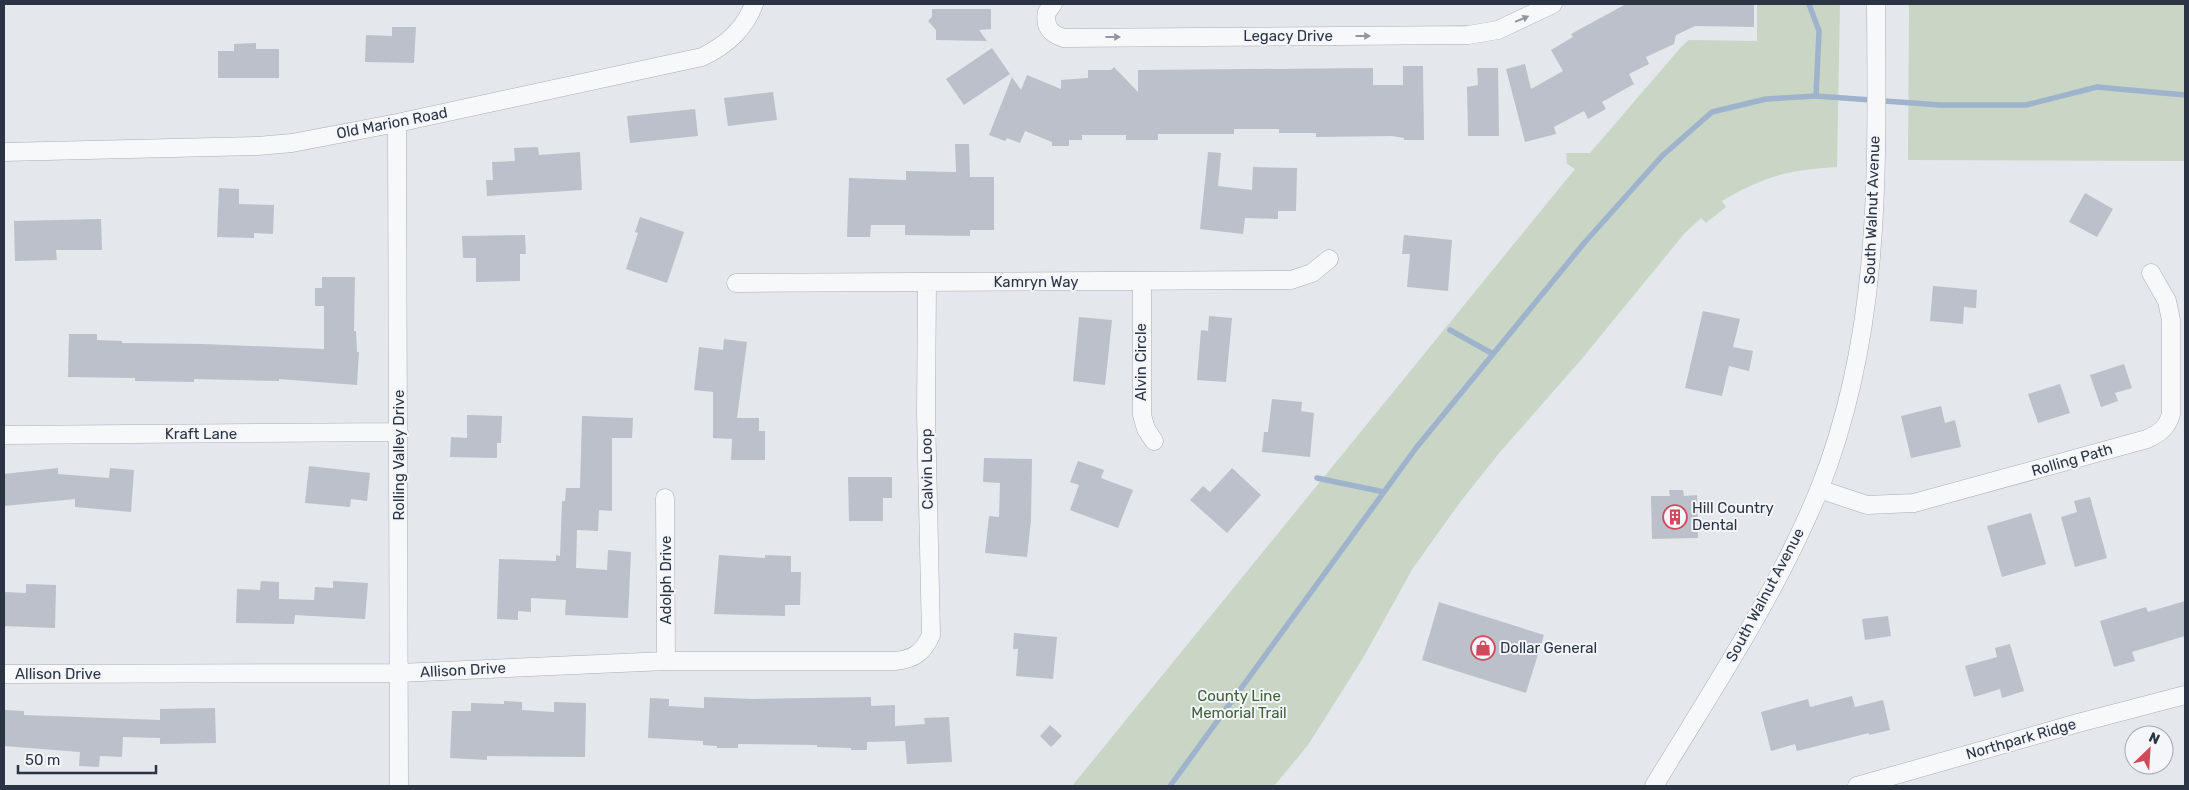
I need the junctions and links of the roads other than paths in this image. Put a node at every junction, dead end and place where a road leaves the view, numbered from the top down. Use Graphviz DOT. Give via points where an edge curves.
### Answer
graph roads {
  1 [pos="1053,4"];
  2 [pos="1553,4"];
  3 [pos="1876,4"];
  4 [pos="753,5"];
  5 [pos="397,123"];
  6 [pos="4,152"];
  7 [pos="1329,258"];
  8 [pos="2151,272"];
  9 [pos="1142,281"];
  10 [pos="926,282"];
  11 [pos="736,283"];
  12 [pos="399,432"];
  13 [pos="4,435"];
  14 [pos="1154,441"];
  15 [pos="1819,489"];
  16 [pos="665,498"];
  17 [pos="921,653"];
  18 [pos="666,661"];
  19 [pos="399,673"];
  20 [pos="4,674"];
  21 [pos="2185,695"];
  22 [pos="399,786"];
  23 [pos="1654,786"];
  24 [pos="1857,786"];
  1 -- 2 [label="street, Legacy Drive, one-way" via="1047,12 1047,26 1051,32 1064,38 1468,35 1498,30"];
  3 -- 15 [label="street, South Walnut Avenue" via="1874,244 1862,338 1840,428"];
  4 -- 5 [label="street, Old Marion Road" via="729,40 702,58"];
  5 -- 6 [label="street, Old Marion Road" via="292,143 258,146"];
  5 -- 12 [label="street, Rolling Valley Drive"];
  7 -- 9 [label="street, Kamryn Way" via="1312,273 1291,280"];
  8 -- 15 [label="street, Rolling Path" via="2167,301 2172,320 2171,414 2168,425 2158,433 1914,503 1866,505"];
  9 -- 10 [label="street, Kamryn Way"];
  9 -- 14 [label="street, Alvin Circle" via="1142,415"];
  10 -- 11 [label="street, Kamryn Way"];
  10 -- 17 [label="street, Calvin Loop" via="931,635"];
  12 -- 13 [label="street, Kraft Lane"];
  12 -- 19 [label="street, Rolling Valley Drive"];
  15 -- 23 [label="street, South Walnut Avenue" via="1774,586"];
  16 -- 18 [label="street, Adolph Drive"];
  17 -- 18 [label="street, Allison Drive" via="895,661"];
  18 -- 19 [label="street, Allison Drive"];
  19 -- 20 [label="street, Allison Drive"];
  19 -- 22 [label="street, Rolling Valley Drive"];
  21 -- 24 [label="street, Northpark Ridge"];
}
